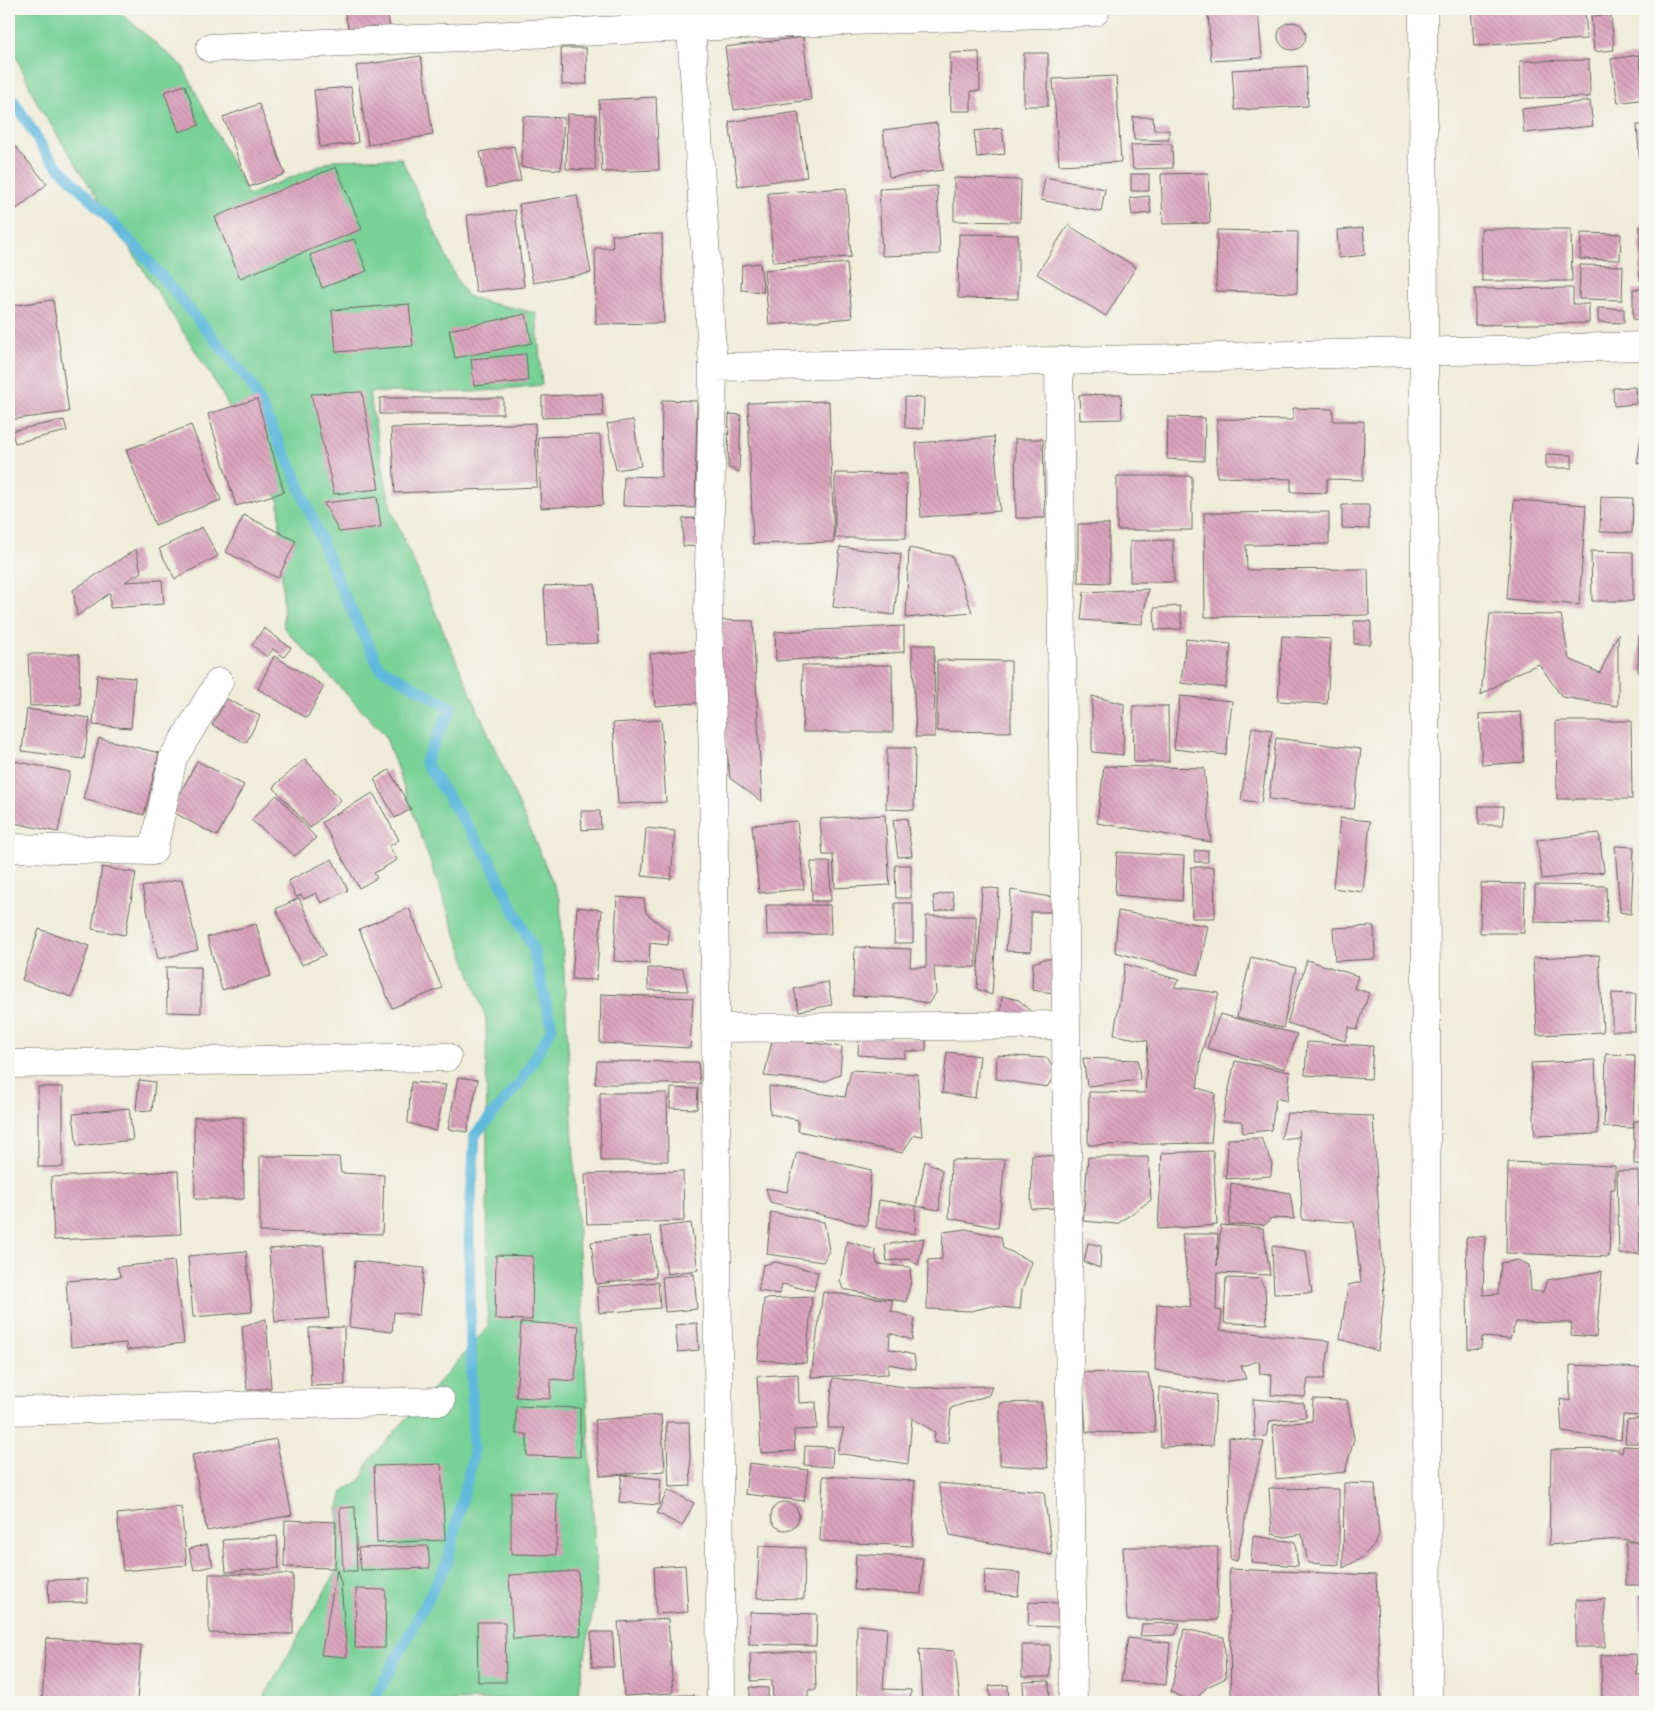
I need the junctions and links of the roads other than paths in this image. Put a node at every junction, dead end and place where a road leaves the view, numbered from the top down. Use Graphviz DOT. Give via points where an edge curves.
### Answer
graph roads {
  1 [pos="1423,9"];
  2 [pos="1095,12"];
  3 [pos="692,28"];
  4 [pos="210,48"];
  5 [pos="1645,346"];
  6 [pos="1423,352"];
  7 [pos="1059,360"];
  8 [pos="713,367"];
  9 [pos="219,682"];
  10 [pos="9,848"];
  11 [pos="1065,1025"];
  12 [pos="715,1028"];
  13 [pos="447,1057"];
  14 [pos="9,1064"];
  15 [pos="441,1402"];
  16 [pos="9,1412"];
  17 [pos="721,1702"];
  18 [pos="1073,1702"];
  19 [pos="1428,1702"];
  1 -- 6 [label="street"];
  2 -- 3 [label="street"];
  3 -- 4 [label="street"];
  3 -- 8 [label="street"];
  5 -- 6 [label="street"];
  6 -- 7 [label="street"];
  6 -- 19 [label="street"];
  7 -- 8 [label="street"];
  7 -- 11 [label="street"];
  8 -- 12 [label="street" via="708,618 713,750"];
  9 -- 10 [label="street" via="173,758 153,851"];
  11 -- 12 [label="street"];
  11 -- 18 [label="street"];
  12 -- 17 [label="street"];
  13 -- 14 [label="street"];
  15 -- 16 [label="street"];
}
